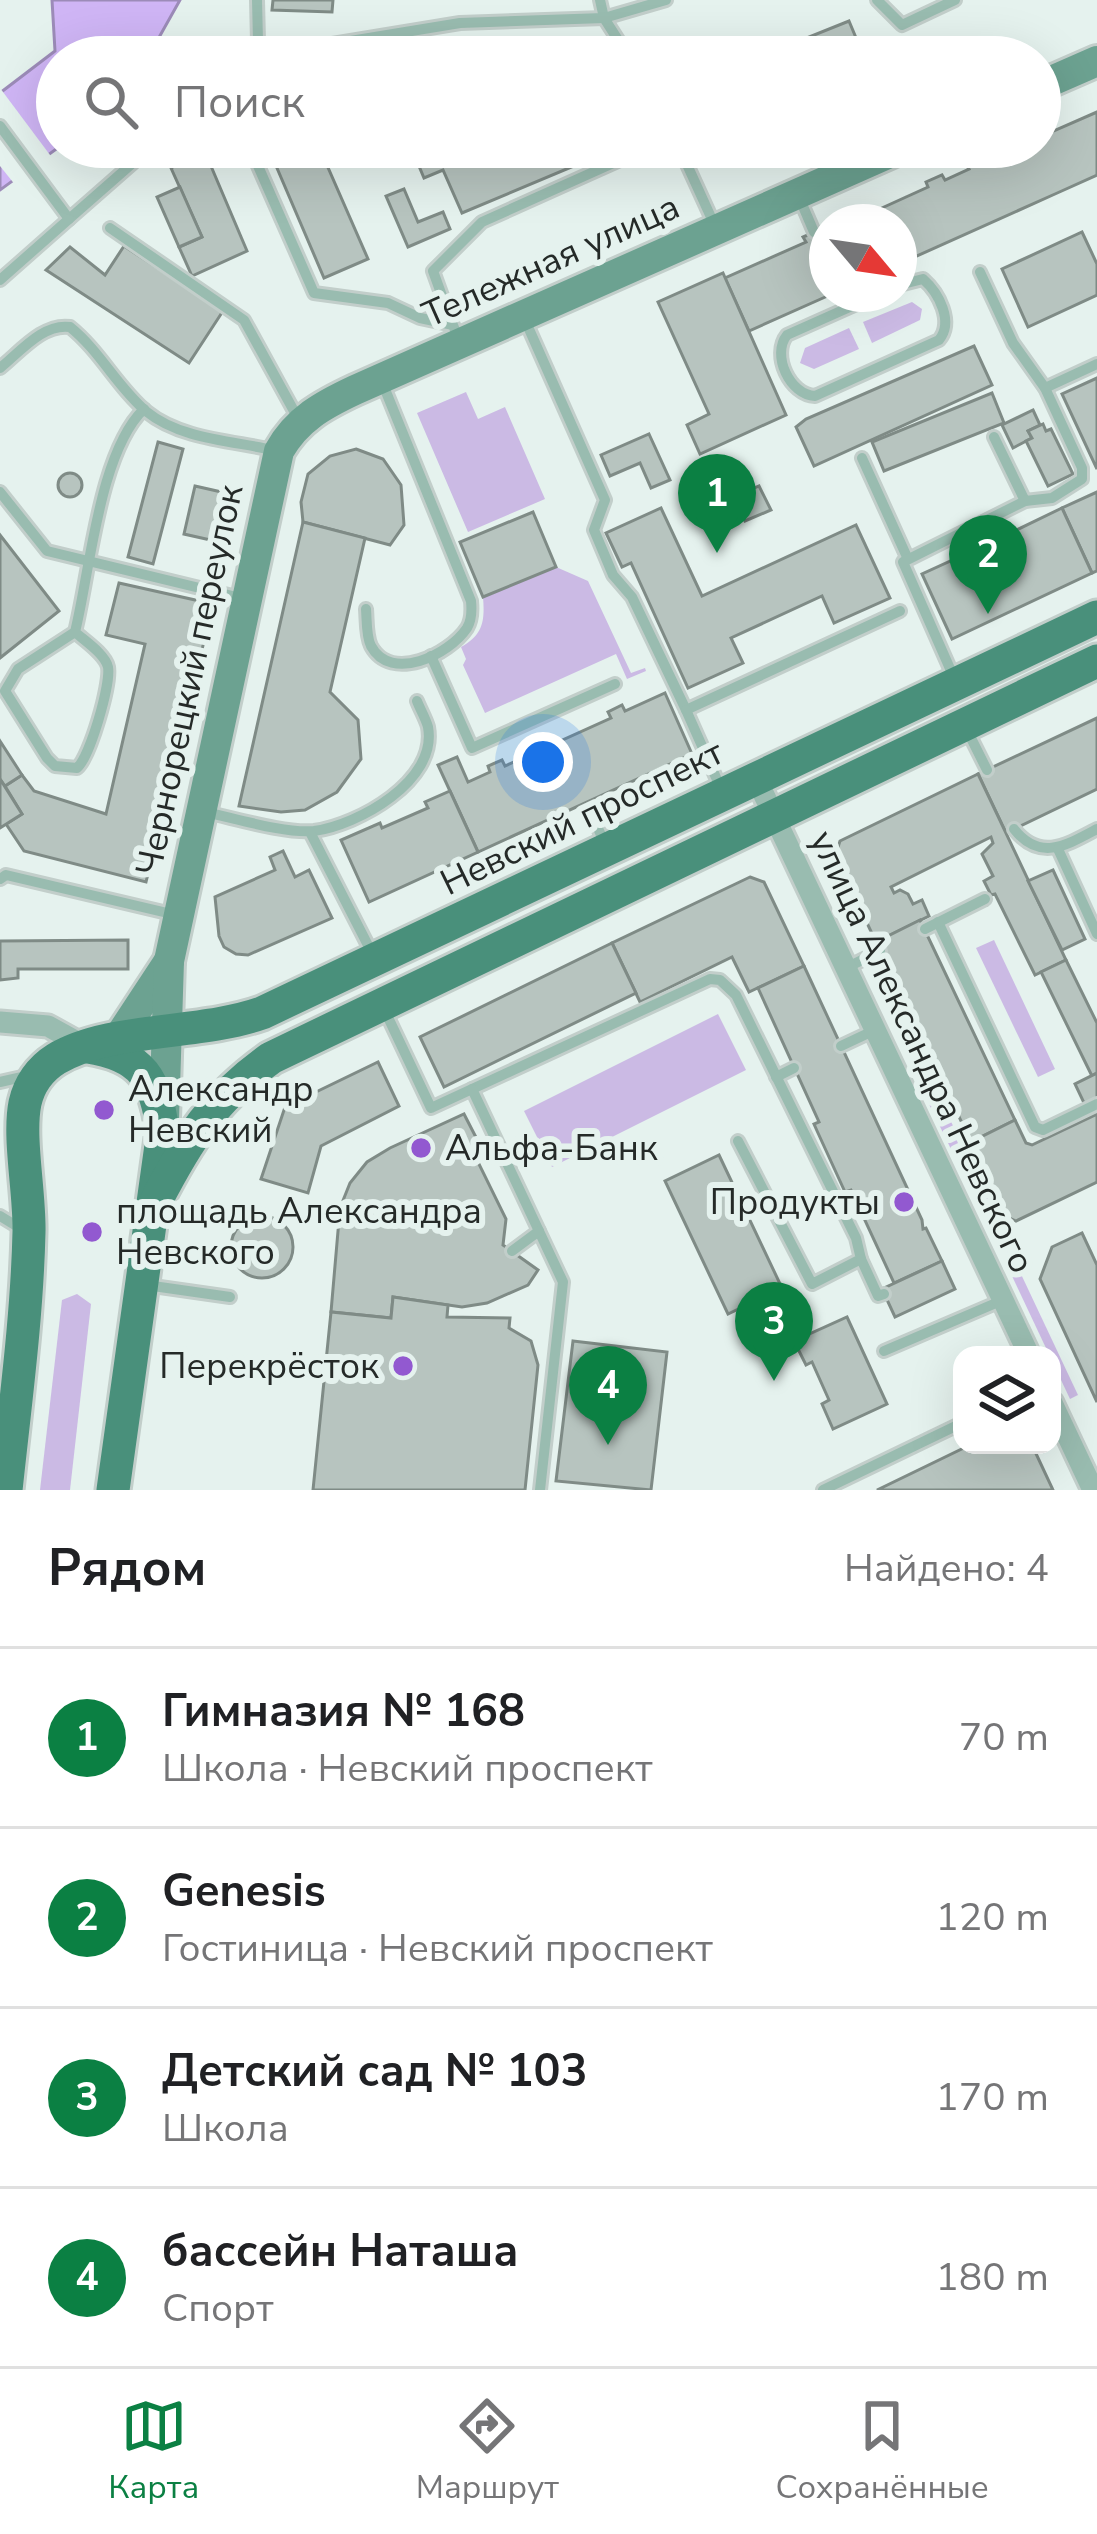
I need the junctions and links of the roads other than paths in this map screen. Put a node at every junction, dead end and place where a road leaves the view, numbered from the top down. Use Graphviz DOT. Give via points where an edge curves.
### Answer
graph roads {
  1 [pos="257,0"];
  2 [pos="600,0"];
  3 [pos="666,0"];
  4 [pos="877,0"];
  5 [pos="956,0"];
  6 [pos="604,18"];
  7 [pos="258,36"];
  8 [pos="375,36"];
  9 [pos="616,36"];
  10 [pos="1097,61"];
  11 [pos="1061,77"];
  12 [pos="0,126"];
  13 [pos="127,168"];
  14 [pos="259,168"];
  15 [pos="602,168"];
  16 [pos="689,168"];
  17 [pos="856,168"];
  18 [pos="798,194"];
  19 [pos="69,219"];
  20 [pos="809,220"];
  21 [pos="110,228"];
  22 [pos="717,230"];
  23 [pos="980,272"];
  24 [pos="0,280"];
  25 [pos="917,280"];
  26 [pos="446,307"];
  27 [pos="839,312"];
  28 [pos="523,316"];
  29 [pos="460,344"];
  30 [pos="1097,364"];
  31 [pos="0,368"];
  32 [pos="381,379"];
  33 [pos="1045,388"];
  34 [pos="144,410"];
  35 [pos="300,422"];
  36 [pos="994,436"];
  37 [pos="279,452"];
  38 [pos="862,458"];
  39 [pos="0,492"];
  40 [pos="1025,501"];
  41 [pos="907,556"];
  42 [pos="88,562"];
  43 [pos="247,599"];
  44 [pos="366,609"];
  45 [pos="900,611"];
  46 [pos="1097,617"];
  47 [pos="75,632"];
  48 [pos="431,656"];
  49 [pos="1097,662"];
  50 [pos="956,683"];
  51 [pos="615,684"];
  52 [pos="417,701"];
  53 [pos="686,710"];
  54 [pos="965,724"];
  55 [pos="987,770"];
  56 [pos="756,778"];
  57 [pos="723,794"];
  58 [pos="201,812"];
  59 [pos="592,813"];
  60 [pos="773,816"];
  61 [pos="1014,829"];
  62 [pos="1097,830"];
  63 [pos="310,832"];
  64 [pos="608,849"];
  65 [pos="1058,849"];
  66 [pos="0,879"];
  67 [pos="985,899"];
  68 [pos="1092,907"];
  69 [pos="179,916"];
  70 [pos="938,922"];
  71 [pos="925,929"];
  72 [pos="1097,934"];
  73 [pos="880,951"];
  74 [pos="375,960"];
  75 [pos="169,961"];
  76 [pos="845,968"];
  77 [pos="381,1004"];
  78 [pos="0,1022"];
  79 [pos="874,1030"];
  80 [pos="168,1032"];
  81 [pos="102,1043"];
  82 [pos="841,1046"];
  83 [pos="794,1068"];
  84 [pos="40,1073"];
  85 [pos="776,1077"];
  86 [pos="0,1082"];
  87 [pos="472,1089"];
  88 [pos="1097,1104"];
  89 [pos="163,1131"];
  90 [pos="738,1141"];
  91 [pos="155,1201"];
  92 [pos="0,1216"];
  93 [pos="539,1231"];
  94 [pos="29,1234"];
  95 [pos="512,1251"];
  96 [pos="861,1259"];
  97 [pos="143,1285"];
  98 [pos="12,1294"];
  99 [pos="884,1294"];
  100 [pos="230,1297"];
  101 [pos="1003,1300"];
  102 [pos="1025,1346"];
  103 [pos="884,1352"];
  104 [pos="1061,1422"];
  105 [pos="953,1427"];
  106 [pos="6,1490"];
  107 [pos="113,1490"];
  108 [pos="540,1490"];
  109 [pos="823,1490"];
  110 [pos="1093,1490"];
  1 -- 7 [label="lane"];
  2 -- 6 [label="lane"];
  3 -- 6 [label="lane"];
  4 -- 5 [label="lane" via="902,25"];
  6 -- 8 [label="lane" via="460,22"];
  6 -- 9 [label="lane"];
  10 -- 11 [label="street"];
  12 -- 19 [label="lane"];
  13 -- 19 [label="lane"];
  14 -- 29 [label="lane" via="314,293 388,303 453,325"];
  15 -- 26 [label="lane" via="482,222 433,271"];
  16 -- 22 [label="lane"];
  17 -- 18 [label="street, Тележная улица"];
  18 -- 20 [label="lane"];
  18 -- 22 [label="street, Тележная улица"];
  19 -- 24 [label="lane"];
  21 -- 35 [label="lane" via="244,320"];
  22 -- 28 [label="street, Тележная улица"];
  23 -- 33 [label="lane"];
  25 -- 27 [label="lane" via="932,286 946,320 939,340 804,395 780,344"];
  28 -- 29 [label="street, Тележная улица"];
  28 -- 53 [label="lane" via="604,500 594,530"];
  29 -- 32 [label="street, Тележная улица"];
  30 -- 33 [label="lane"];
  31 -- 34 [label="lane" via="46,330 70,327"];
  32 -- 35 [label="street, Тележная улица"];
  32 -- 48 [label="lane" via="471,601 468,627"];
  33 -- 40 [label="lane" via="1082,479 1046,501"];
  34 -- 37 [label="lane" via="178,429"];
  34 -- 42 [label="lane" via="120,440"];
  35 -- 37 [label="street, Чернорецкий переулок"];
  36 -- 40 [label="lane"];
  37 -- 43 [label="street, Чернорецкий переулок"];
  38 -- 41 [label="lane"];
  39 -- 42 [label="lane" via="47,550"];
  40 -- 41 [label="lane"];
  41 -- 50 [label="lane" via="903,568"];
  42 -- 43 [label="lane"];
  42 -- 47 [label="lane"];
  43 -- 58 [label="street, Чернорецкий переулок"];
  44 -- 48 [label="lane" via="378,656 410,664"];
  45 -- 53 [label="lane"];
  46 -- 50 [label="main road, Невский проспект"];
  47 -- 47 [label="lane" via="103,657 108,674 84,762 67,769 47,758 5,691 18,669"];
  48 -- 51 [label="lane" via="472,748"];
  49 -- 54 [label="main road"];
  50 -- 56 [label="main road, Невский проспект"];
  52 -- 63 [label="lane" via="428,729 425,750 401,790"];
  53 -- 57 [label="lane"];
  54 -- 55 [label="lane"];
  54 -- 60 [label="main road"];
  56 -- 57 [label="main road, Невский проспект"];
  56 -- 60 [label="street, улица Александра Невского"];
  57 -- 64 [label="main road, Невский проспект"];
  58 -- 63 [label="lane"];
  58 -- 69 [label="street, Чернорецкий переулок"];
  59 -- 64 [label="lane"];
  60 -- 76 [label="street, улица Александра Невского"];
  60 -- 77 [label="main road"];
  61 -- 65 [label="lane" via="1032,846"];
  62 -- 65 [label="lane"];
  63 -- 74 [label="lane"];
  64 -- 74 [label="main road, Невский проспект"];
  65 -- 68 [label="lane"];
  66 -- 69 [label="lane"];
  67 -- 70 [label="lane"];
  68 -- 72 [label="lane"];
  69 -- 75 [label="street, Чернорецкий переулок"];
  70 -- 71 [label="lane"];
  70 -- 88 [label="lane" via="1035,1127"];
  73 -- 76 [label="lane"];
  74 -- 80 [label="main road, Невский проспект" via="251,1017"];
  75 -- 80 [label="street, Чернорецкий переулок"];
  75 -- 81 [label="street, Чернорецкий переулок"];
  76 -- 79 [label="street, улица Александра Невского"];
  77 -- 87 [label="lane" via="431,1108"];
  77 -- 91 [label="main road" via="287,1049 236,1085 187,1140"];
  78 -- 81 [label="street" via="25,1021"];
  79 -- 82 [label="lane"];
  79 -- 101 [label="street, улица Александра Невского"];
  80 -- 81 [label="main road, Невский проспект"];
  80 -- 89 [label="street, Чернорецкий переулок"];
  81 -- 84 [label="main road" via="61,1056"];
  81 -- 89 [label="main road" via="146,1075"];
  83 -- 85 [label="lane"];
  84 -- 86 [label="lane"];
  84 -- 94 [label="main road" via="24,1109"];
  85 -- 87 [label="lane" via="736,995 710,979"];
  85 -- 96 [label="lane"];
  87 -- 93 [label="lane"];
  89 -- 91 [label="main road"];
  90 -- 96 [label="lane" via="812,1284"];
  91 -- 97 [label="main road"];
  92 -- 94 [label="lane"];
  93 -- 95 [label="lane"];
  93 -- 108 [label="lane" via="563,1282"];
  94 -- 98 [label="main road"];
  96 -- 99 [label="lane" via="878,1296"];
  97 -- 100 [label="lane"];
  97 -- 107 [label="main road"];
  98 -- 106 [label="main road"];
  101 -- 102 [label="street, улица Александра Невского"];
  101 -- 103 [label="lane"];
  104 -- 110 [label="street"];
  105 -- 109 [label="lane"];
}
